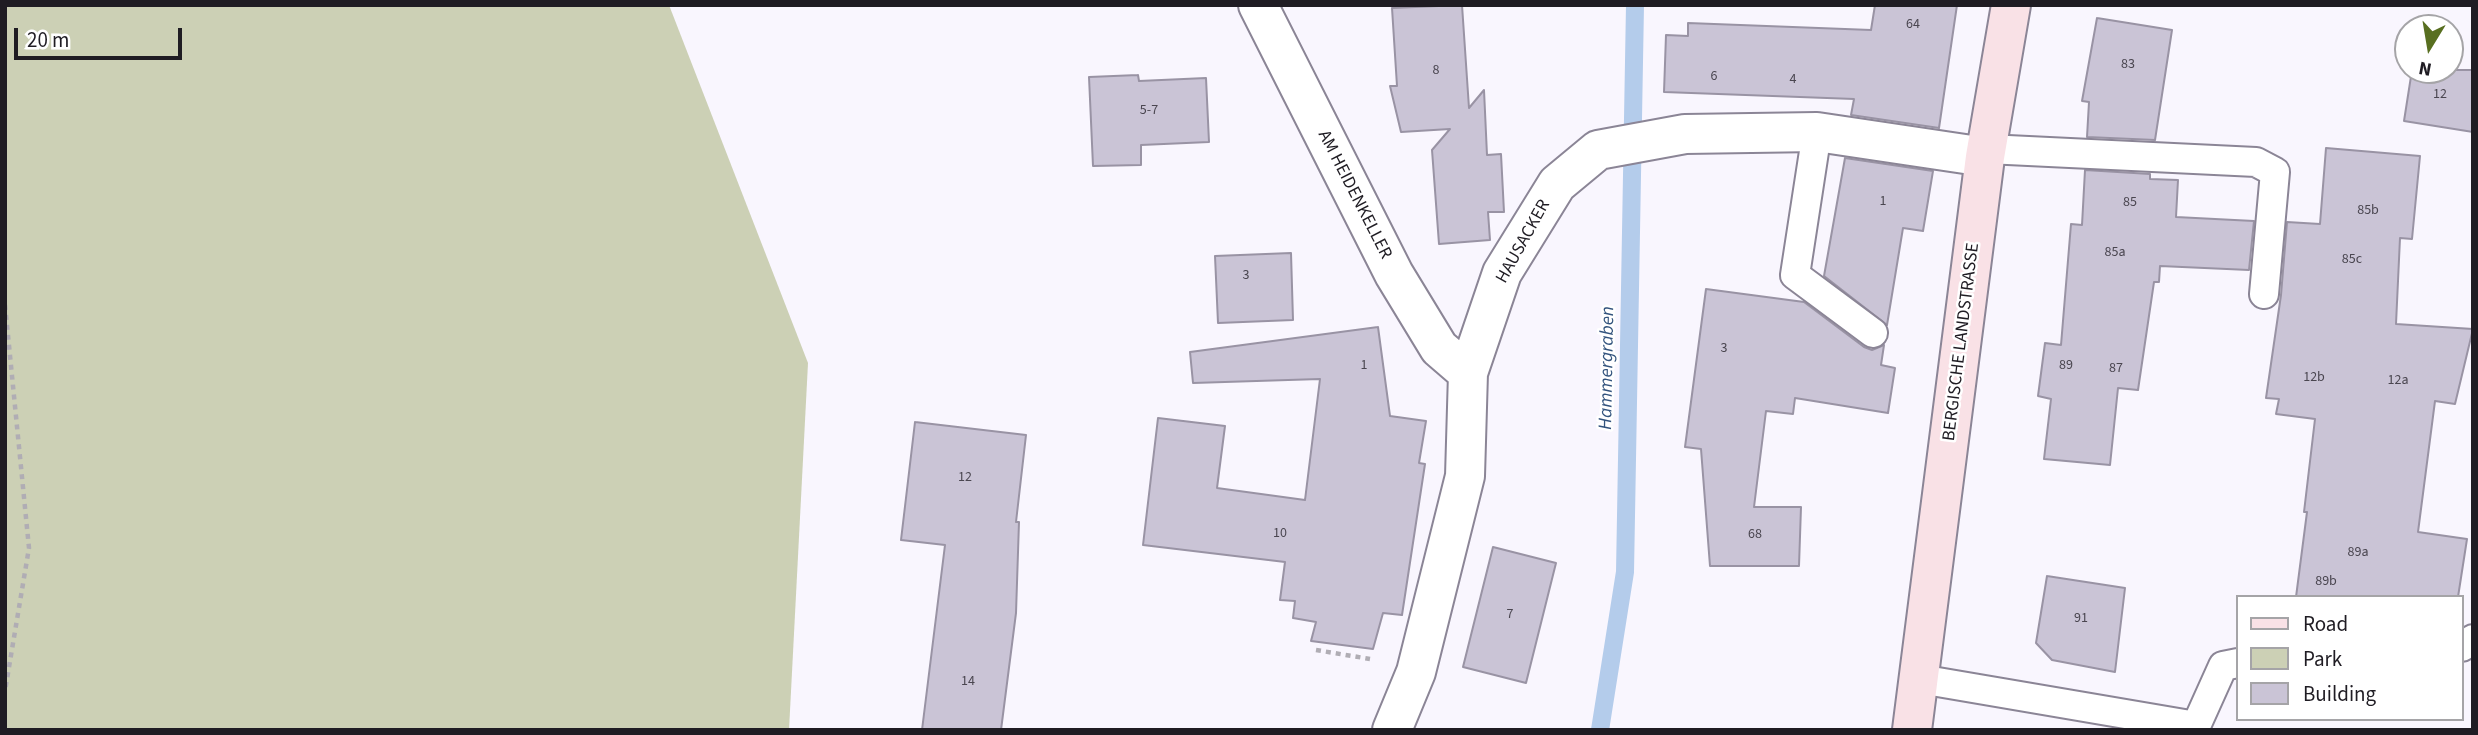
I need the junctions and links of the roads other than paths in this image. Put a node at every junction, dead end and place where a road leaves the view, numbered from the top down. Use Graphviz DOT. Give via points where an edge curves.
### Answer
graph roads {
  1 [pos="1258,5"];
  2 [pos="2011,5"];
  3 [pos="1817,132"];
  4 [pos="1986,153"];
  5 [pos="2264,294"];
  6 [pos="1873,333"];
  7 [pos="1468,373"];
  8 [pos="2236,663"];
  9 [pos="1920,679"];
  10 [pos="1392,730"];
  11 [pos="1912,730"];
  1 -- 7 [label="street, AM HEIDENKELLER" via="1394,274 1439,348"];
  2 -- 4 [label="main road, BERGISCHE LANDSTRASSE"];
  3 -- 4 [label="street, HAUSACKER"];
  3 -- 6 [label="lane" via="1796,275"];
  3 -- 7 [label="street, HAUSACKER" via="1685,134 1598,150 1557,184 1502,273"];
  4 -- 5 [label="lane" via="2256,162 2275,173"];
  4 -- 9 [label="main road, BERGISCHE LANDSTRASSE"];
  7 -- 10 [label="street, HAUSACKER" via="1465,476 1416,673"];
  8 -- 9 [label="lane" via="2223,666 2196,726"];
  9 -- 11 [label="main road, BERGISCHE LANDSTRASSE"];
}
